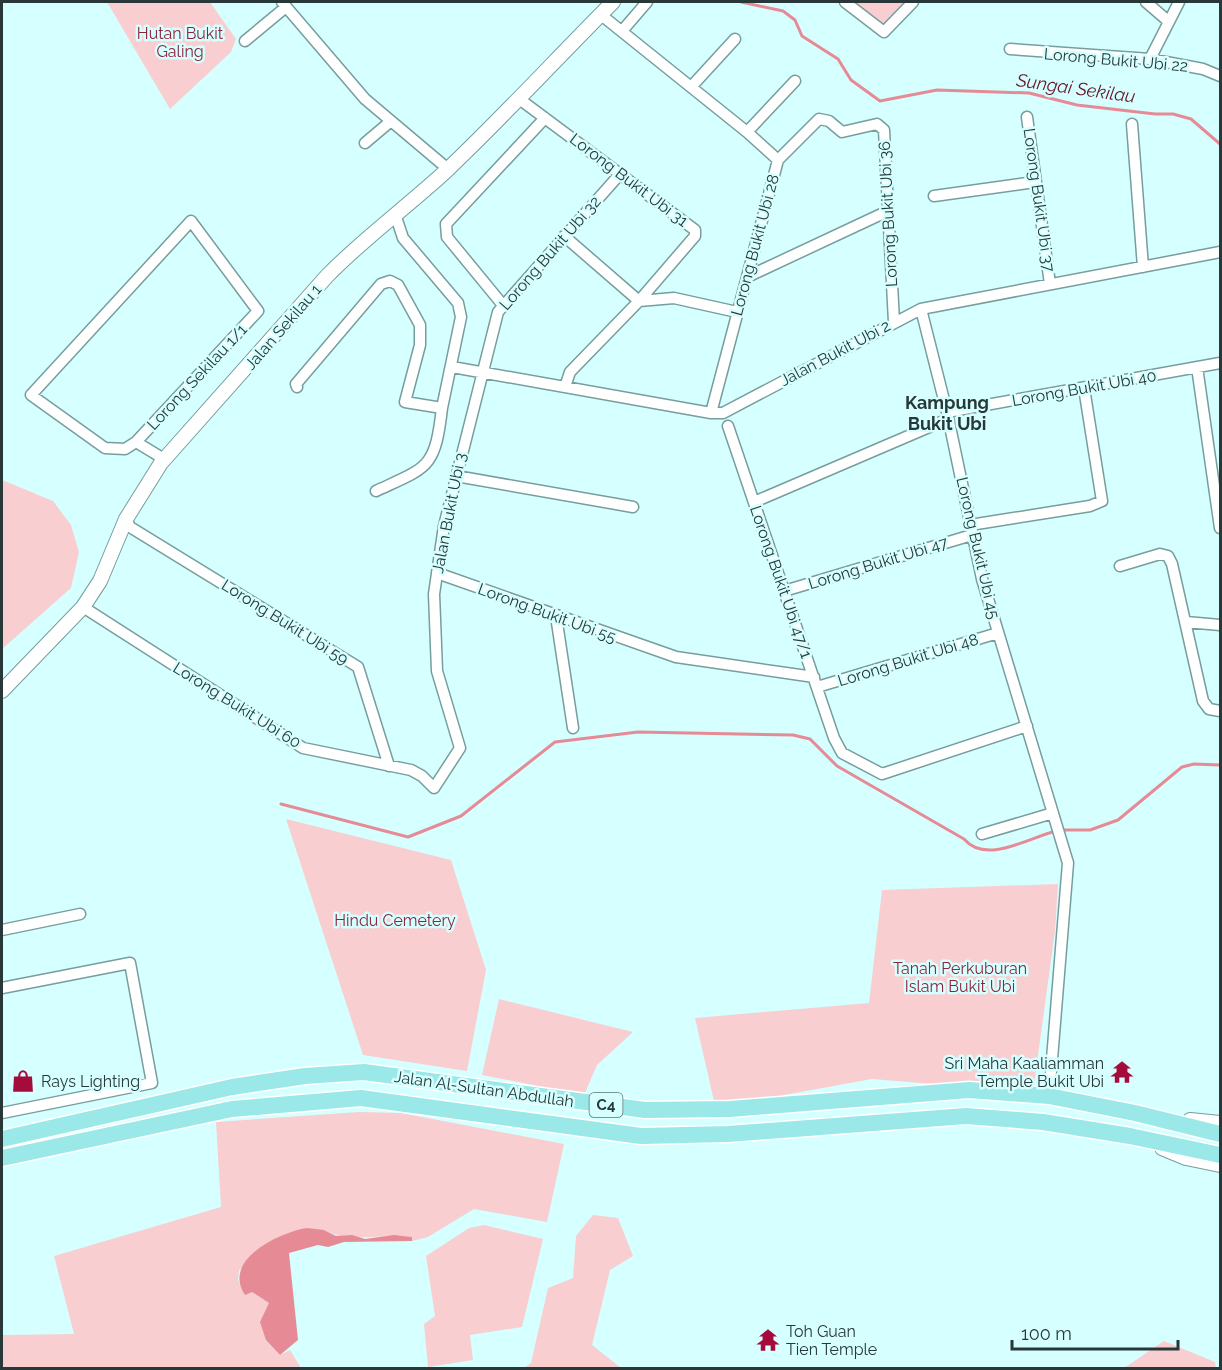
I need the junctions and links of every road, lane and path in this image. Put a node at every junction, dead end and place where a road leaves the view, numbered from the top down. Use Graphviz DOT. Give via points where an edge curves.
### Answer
graph roads {
  1 [pos="613,2"];
  2 [pos="647,2"];
  3 [pos="845,2"];
  4 [pos="912,2"];
  5 [pos="1146,2"];
  6 [pos="1179,2"];
  7 [pos="284,4"];
  8 [pos="600,14"];
  9 [pos="1168,21"];
  10 [pos="622,32"];
  11 [pos="735,39"];
  12 [pos="245,41"];
  13 [pos="1010,49"];
  14 [pos="1150,59"];
  15 [pos="1221,76"];
  16 [pos="795,81"];
  17 [pos="691,87"];
  18 [pos="518,98"];
  19 [pos="1027,117"];
  20 [pos="545,118"];
  21 [pos="391,122"];
  22 [pos="1132,124"];
  23 [pos="747,132"];
  24 [pos="365,143"];
  25 [pos="778,160"];
  26 [pos="448,169"];
  27 [pos="620,174"];
  28 [pos="1035,182"];
  29 [pos="934,196"];
  30 [pos="888,211"];
  31 [pos="396,217"];
  32 [pos="564,236"];
  33 [pos="1221,252"];
  34 [pos="1143,267"];
  35 [pos="747,277"];
  36 [pos="1050,284"];
  37 [pos="639,301"];
  38 [pos="502,304"];
  39 [pos="921,309"];
  40 [pos="737,312"];
  41 [pos="894,322"];
  42 [pos="1221,363"];
  43 [pos="452,367"];
  44 [pos="1197,367"];
  45 [pos="481,372"];
  46 [pos="297,387"];
  47 [pos="565,387"];
  48 [pos="1084,388"];
  49 [pos="442,408"];
  50 [pos="711,413"];
  51 [pos="948,415"];
  52 [pos="728,426"];
  53 [pos="136,442"];
  54 [pos="164,459"];
  55 [pos="456,476"];
  56 [pos="376,491"];
  57 [pos="753,502"];
  58 [pos="633,507"];
  59 [pos="126,519"];
  60 [pos="1221,528"];
  61 [pos="971,530"];
  62 [pos="1120,566"];
  63 [pos="436,573"];
  64 [pos="784,591"];
  65 [pos="83,607"];
  66 [pos="556,616"];
  67 [pos="1186,622"];
  68 [pos="1221,625"];
  69 [pos="998,633"];
  70 [pos="815,682"];
  71 [pos="2,691"];
  72 [pos="1221,711"];
  73 [pos="1026,726"];
  74 [pos="573,728"];
  75 [pos="389,766"];
  76 [pos="434,788"];
  77 [pos="1054,816"];
  78 [pos="982,834"];
  79 [pos="80,914"];
  80 [pos="2,930"];
  81 [pos="2,988"];
  82 [pos="1049,1096"];
  83 [pos="2,1113"];
  84 [pos="1218,1130"];
  85 [pos="2,1139"];
  86 [pos="2,1158"];
  87 [pos="1217,1158"];
  1 -- 8 [label="street, Jalan Sekilau 1"];
  2 -- 10 [label="street"];
  3 -- 4 [label="street" via="884,32"];
  5 -- 9 [label="street"];
  6 -- 9 [label="street"];
  7 -- 12 [label="street"];
  7 -- 21 [label="street" via="365,99"];
  8 -- 10 [label="street, Lorong Bukit Ubi 28"];
  8 -- 18 [label="street, Jalan Sekilau 1"];
  9 -- 14 [label="street"];
  10 -- 17 [label="street, Lorong Bukit Ubi 28"];
  11 -- 17 [label="street"];
  13 -- 14 [label="street, Lorong Bukit Ubi 22"];
  14 -- 15 [label="street, Lorong Bukit Ubi 22"];
  16 -- 23 [label="street"];
  17 -- 23 [label="street, Lorong Bukit Ubi 28"];
  18 -- 20 [label="street, Lorong Bukit Ubi 31"];
  18 -- 26 [label="street, Jalan Sekilau 1"];
  19 -- 28 [label="street, Lorong Bukit Ubi 37"];
  20 -- 27 [label="street, Lorong Bukit Ubi 31"];
  20 -- 38 [label="street" via="446,224 447,237"];
  21 -- 24 [label="street"];
  21 -- 26 [label="street"];
  22 -- 34 [label="street"];
  23 -- 25 [label="street, Lorong Bukit Ubi 28"];
  25 -- 30 [label="street, Lorong Bukit Ubi 36" via="819,119 829,121 842,132 882,126"];
  25 -- 35 [label="street, Lorong Bukit Ubi 28"];
  26 -- 31 [label="street, Jalan Sekilau 1"];
  27 -- 32 [label="street, Lorong Bukit Ubi 32"];
  27 -- 37 [label="street, Lorong Bukit Ubi 31" via="694,230 695,236"];
  28 -- 29 [label="street"];
  28 -- 36 [label="street, Lorong Bukit Ubi 37"];
  30 -- 35 [label="street"];
  30 -- 41 [label="street, Lorong Bukit Ubi 36"];
  31 -- 43 [label="street" via="403,238 458,303 461,317"];
  31 -- 54 [label="street, Jalan Sekilau 1" via="355,248 327,276"];
  32 -- 37 [label="street"];
  32 -- 38 [label="street, Lorong Bukit Ubi 32"];
  33 -- 34 [label="street, Jalan Bukit Ubi 2"];
  34 -- 36 [label="street, Jalan Bukit Ubi 2"];
  35 -- 40 [label="street, Lorong Bukit Ubi 28"];
  36 -- 39 [label="street, Jalan Bukit Ubi 2"];
  37 -- 40 [label="street" via="674,298"];
  37 -- 47 [label="street" via="570,372"];
  38 -- 45 [label="street, Lorong Bukit Ubi 32"];
  39 -- 41 [label="street, Jalan Bukit Ubi 2"];
  39 -- 51 [label="street, Lorong Bukit Ubi 45"];
  40 -- 50 [label="street, Lorong Bukit Ubi 28"];
  41 -- 50 [label="street, Jalan Bukit Ubi 2" via="723,413"];
  42 -- 44 [label="street, Lorong Bukit Ubi 40"];
  43 -- 45 [label="street, Jalan Bukit Ubi 2"];
  43 -- 49 [label="street"];
  44 -- 48 [label="street, Lorong Bukit Ubi 40"];
  44 -- 60 [label="street"];
  45 -- 47 [label="street, Jalan Bukit Ubi 2"];
  45 -- 55 [label="street, Jalan Bukit Ubi 3"];
  46 -- 49 [label="street" via="381,284 390,281 398,285 420,325 420,345 405,402"];
  47 -- 50 [label="street, Jalan Bukit Ubi 2"];
  48 -- 51 [label="street, Lorong Bukit Ubi 40"];
  48 -- 61 [label="street, Lorong Bukit Ubi 47" via="1102,501"];
  49 -- 56 [label="street" via="438,443 431,460 420,471"];
  51 -- 57 [label="street, Lorong Bukit Ubi 40"];
  51 -- 61 [label="street, Lorong Bukit Ubi 45"];
  52 -- 57 [label="street, Lorong Bukit Ubi 47/1"];
  53 -- 53 [label="street, Lorong Sekilau 1/1" via="258,311 191,221 31,395 105,447 124,449"];
  53 -- 54 [label="street"];
  54 -- 59 [label="street, Jalan Sekilau 1"];
  55 -- 58 [label="street"];
  55 -- 63 [label="street, Jalan Bukit Ubi 3"];
  57 -- 64 [label="street, Lorong Bukit Ubi 47/1"];
  59 -- 65 [label="street, Jalan Sekilau 1" via="100,581"];
  59 -- 75 [label="street, Lorong Bukit Ubi 59" via="130,526 358,667"];
  61 -- 64 [label="street, Lorong Bukit Ubi 47"];
  61 -- 69 [label="street, Lorong Bukit Ubi 45"];
  62 -- 67 [label="street" via="1160,554 1168,556"];
  63 -- 66 [label="street, Lorong Bukit Ubi 55"];
  63 -- 76 [label="street, Jalan Bukit Ubi 3" via="436,661 460,748"];
  64 -- 70 [label="street, Lorong Bukit Ubi 47/1"];
  65 -- 71 [label="street, Jalan Sekilau 1"];
  65 -- 75 [label="street, Lorong Bukit Ubi 60" via="303,748"];
  66 -- 70 [label="street, Lorong Bukit Ubi 55" via="676,657"];
  66 -- 74 [label="street"];
  67 -- 68 [label="street"];
  67 -- 72 [label="street" via="1203,701 1209,709"];
  69 -- 70 [label="street, Lorong Bukit Ubi 48"];
  69 -- 73 [label="street, Lorong Bukit Ubi 45"];
  70 -- 73 [label="street, Lorong Bukit Ubi 47/1" via="842,753 882,774"];
  73 -- 77 [label="street, Lorong Bukit Ubi 45"];
  75 -- 76 [label="street, Lorong Bukit Ubi 60" via="417,772"];
  77 -- 78 [label="street"];
  77 -- 82 [label="street, Lorong Bukit Ubi 45" via="1068,863"];
  79 -- 80 [label="street"];
  81 -- 83 [label="street" via="130,963 152,1083"];
  82 -- 84 [label="main road, Jalan Al-Sultan Abdullah / C4"];
  82 -- 85 [label="main road, Jalan Al-Sultan Abdullah / C4" via="969,1090 730,1109 645,1110 364,1072 232,1087"];
  86 -- 87 [label="main road, Jalan Al-Sultan Abdullah / C4" via="231,1109 361,1098 640,1136 728,1134 966,1116 1043,1122 1130,1136"];
}
